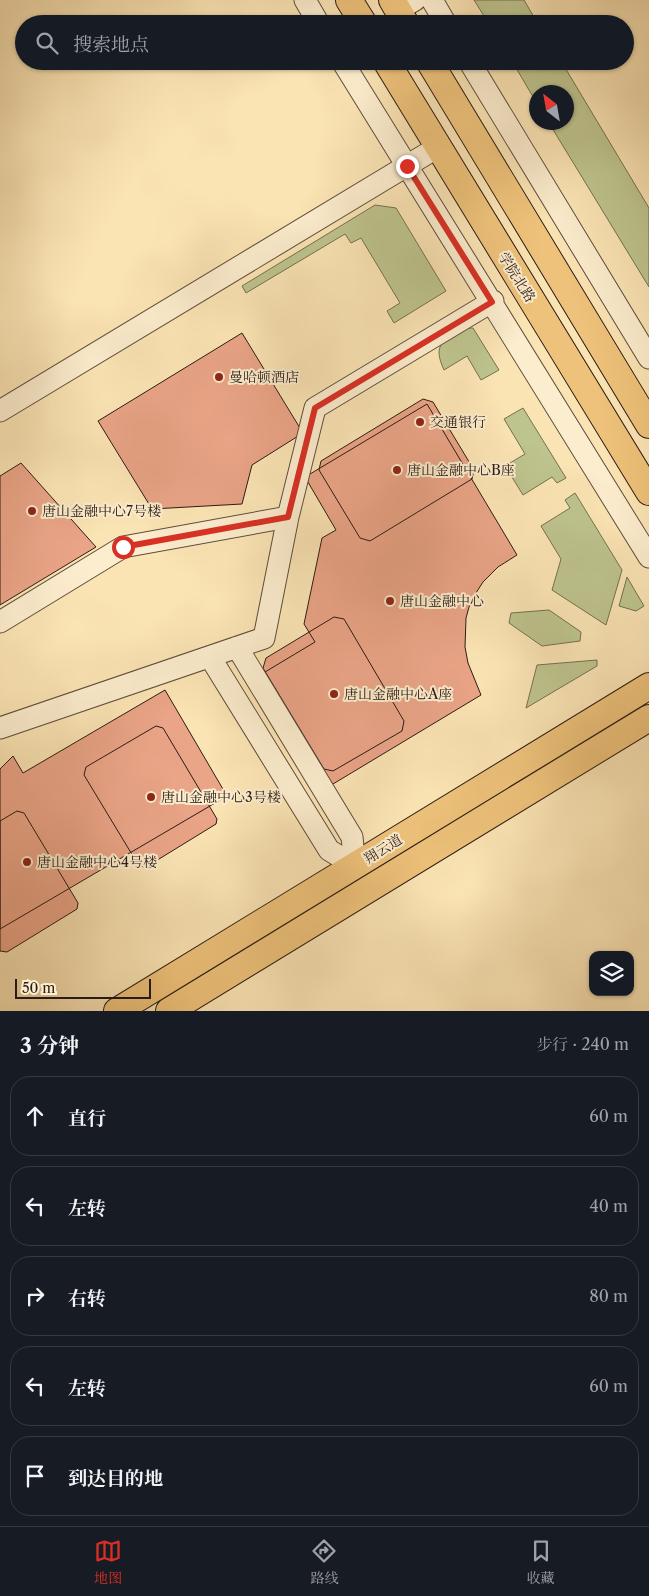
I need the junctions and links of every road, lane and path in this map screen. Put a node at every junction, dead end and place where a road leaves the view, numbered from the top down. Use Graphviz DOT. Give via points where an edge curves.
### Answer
graph roads {
  1 [pos="305,0"];
  2 [pos="349,0"];
  3 [pos="432,0"];
  4 [pos="403,8"];
  5 [pos="314,15"];
  6 [pos="358,15"];
  7 [pos="391,15"];
  8 [pos="441,15"];
  9 [pos="348,70"];
  10 [pos="391,70"];
  11 [pos="434,70"];
  12 [pos="474,70"];
  13 [pos="438,147"];
  14 [pos="407,166"];
  15 [pos="492,302"];
  16 [pos="649,358"];
  17 [pos="0,411"];
  18 [pos="649,425"];
  19 [pos="649,492"];
  20 [pos="288,517"];
  21 [pos="649,557"];
  22 [pos="0,622"];
  23 [pos="237,647"];
  24 [pos="210,657"];
  25 [pos="649,686"];
  26 [pos="649,718"];
  27 [pos="0,728"];
  28 [pos="354,866"];
  29 [pos="117,1011"];
  30 [pos="169,1011"];
  1 -- 5 [label="street"];
  2 -- 6 [label="main road"];
  3 -- 8 [label="street"];
  4 -- 7 [label="main road"];
  9 -- 14 [label="street"];
  10 -- 13 [label="main road, 学院北路"];
  11 -- 18 [label="main road"];
  12 -- 16 [label="street"];
  13 -- 14 [label="street"];
  13 -- 19 [label="main road, 学院北路"];
  14 -- 15 [label="street"];
  14 -- 17 [label="street"];
  15 -- 20 [label="street" via="315,408"];
  15 -- 21 [label="street"];
  20 -- 22 [label="street" via="123,547"];
  20 -- 23 [label="street" via="264,638"];
  23 -- 24 [label="street"];
  23 -- 28 [label="street" via="352,836"];
  24 -- 27 [label="street"];
  24 -- 28 [label="street" via="329,850"];
  25 -- 28 [label="main road, 翔云道"];
  26 -- 30 [label="main road, 翔云道"];
  28 -- 29 [label="main road, 翔云道"];
}
